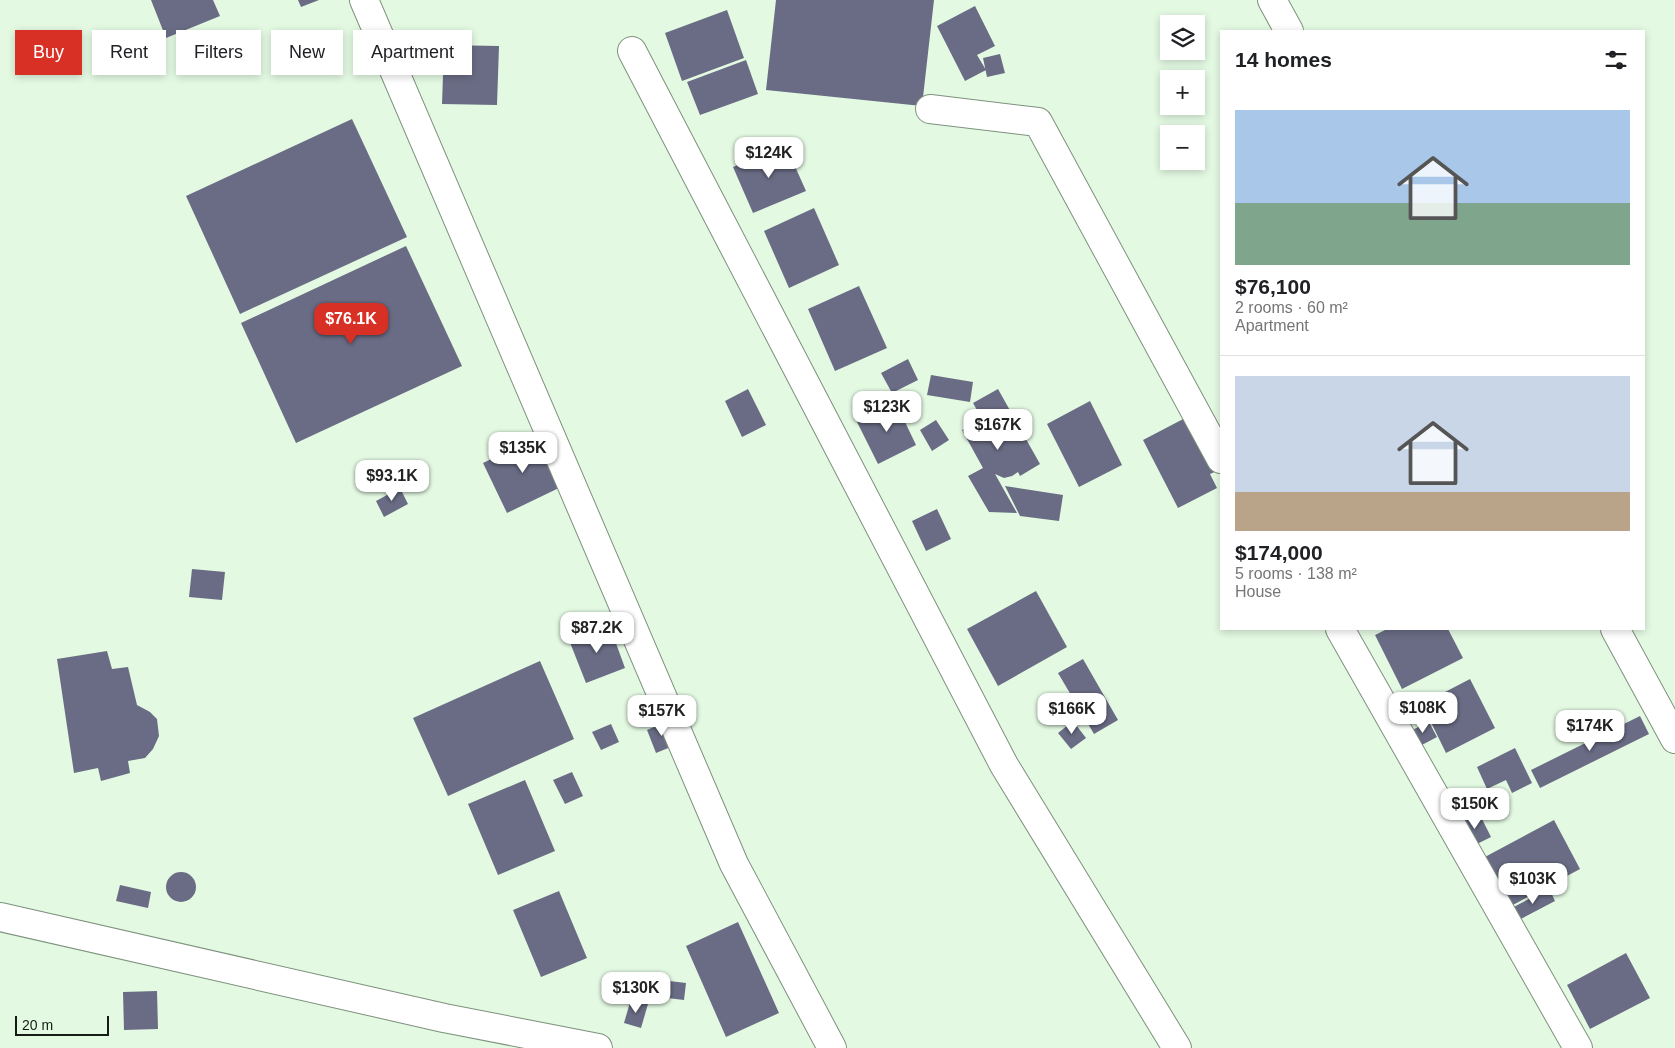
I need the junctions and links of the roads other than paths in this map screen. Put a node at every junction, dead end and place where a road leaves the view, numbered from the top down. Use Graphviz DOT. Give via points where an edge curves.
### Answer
graph roads {
  1 [pos="364,0"];
  2 [pos="1272,0"];
  3 [pos="1288,30"];
  4 [pos="632,51"];
  5 [pos="930,109"];
  6 [pos="1220,457"];
  7 [pos="1341,630"];
  8 [pos="1616,630"];
  9 [pos="1675,739"];
  10 [pos="0,917"];
  11 [pos="598,1048"];
  12 [pos="832,1048"];
  13 [pos="1177,1048"];
  14 [pos="1578,1048"];
  1 -- 12 [label="street" via="734,864"];
  2 -- 3 [label="street"];
  4 -- 13 [label="street" via="1004,765"];
  5 -- 6 [label="street" via="1038,122"];
  7 -- 14 [label="street"];
  8 -- 9 [label="street"];
  10 -- 11 [label="street" via="444,1018"];
}
